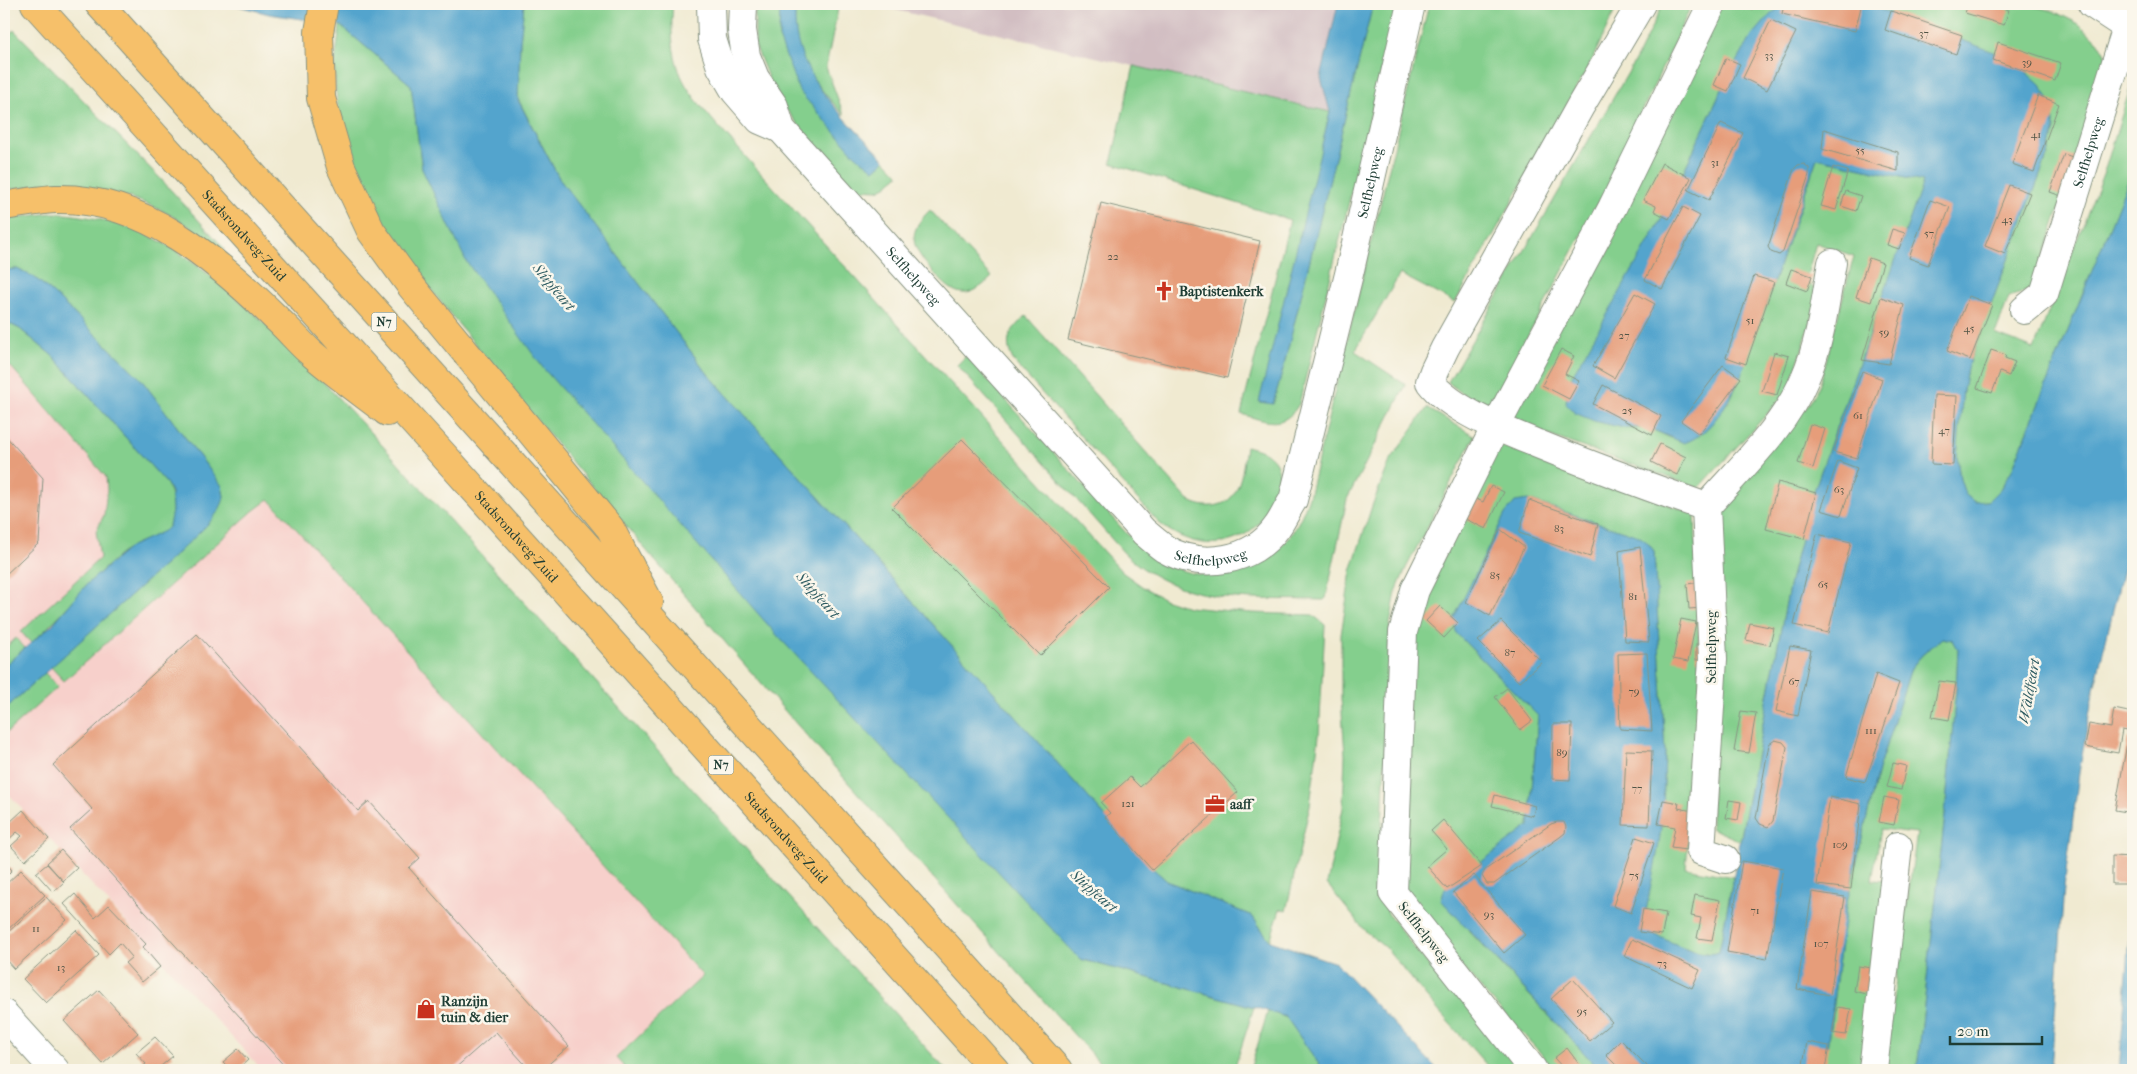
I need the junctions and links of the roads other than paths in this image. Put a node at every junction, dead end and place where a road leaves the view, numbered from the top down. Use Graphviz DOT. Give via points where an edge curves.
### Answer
graph roads {
  1 [pos="35,4"];
  2 [pos="98,4"];
  3 [pos="324,4"];
  4 [pos="711,4"];
  5 [pos="743,4"];
  6 [pos="1411,4"];
  7 [pos="1641,4"];
  8 [pos="1712,4"];
  9 [pos="2092,4"];
  10 [pos="781,129"];
  11 [pos="4,206"];
  12 [pos="1832,263"];
  13 [pos="2024,310"];
  14 [pos="1496,426"];
  15 [pos="447,459"];
  16 [pos="1706,507"];
  17 [pos="669,640"];
  18 [pos="1898,846"];
  19 [pos="1725,860"];
  20 [pos="6,1021"];
  21 [pos="55,1070"];
  22 [pos="995,1070"];
  23 [pos="1058,1070"];
  24 [pos="1533,1070"];
  25 [pos="1873,1070"];
  1 -- 15 [label="highway, Stadsrondweg-Zuid / N7"];
  2 -- 17 [label="highway, N7"];
  3 -- 17 [label="highway, N7" via="318,32 321,98 342,167 371,231 411,286 610,528"];
  4 -- 10 [label="street, Selfhelpweg" via="712,38 721,66 735,91 760,120"];
  5 -- 10 [label="street, Selfhelpweg" via="746,56 755,78 774,106"];
  6 -- 10 [label="street, Selfhelpweg" via="1349,274 1292,500 1276,528 1256,548 1227,560 1192,560 1166,549 1144,532"];
  7 -- 14 [label="street" via="1430,382 1439,394"];
  8 -- 14 [label="street, Selfhelpweg" via="1612,208"];
  9 -- 13 [label="street, Selfhelpweg" via="2127,27 2044,294"];
  11 -- 15 [label="highway, N7" via="58,199 87,202 141,217 184,240 246,290 309,351"];
  12 -- 16 [label="street" via="1806,378 1780,422"];
  14 -- 16 [label="street" via="1610,473"];
  14 -- 24 [label="street, Selfhelpweg" via="1415,590 1403,632 1394,893"];
  15 -- 22 [label="highway, Stadsrondweg-Zuid / N7"];
  16 -- 19 [label="street, Selfhelpweg" via="1713,659 1701,851"];
  17 -- 23 [label="highway, N7"];
  18 -- 25 [label="street"];
  20 -- 21 [label="street"];
}
